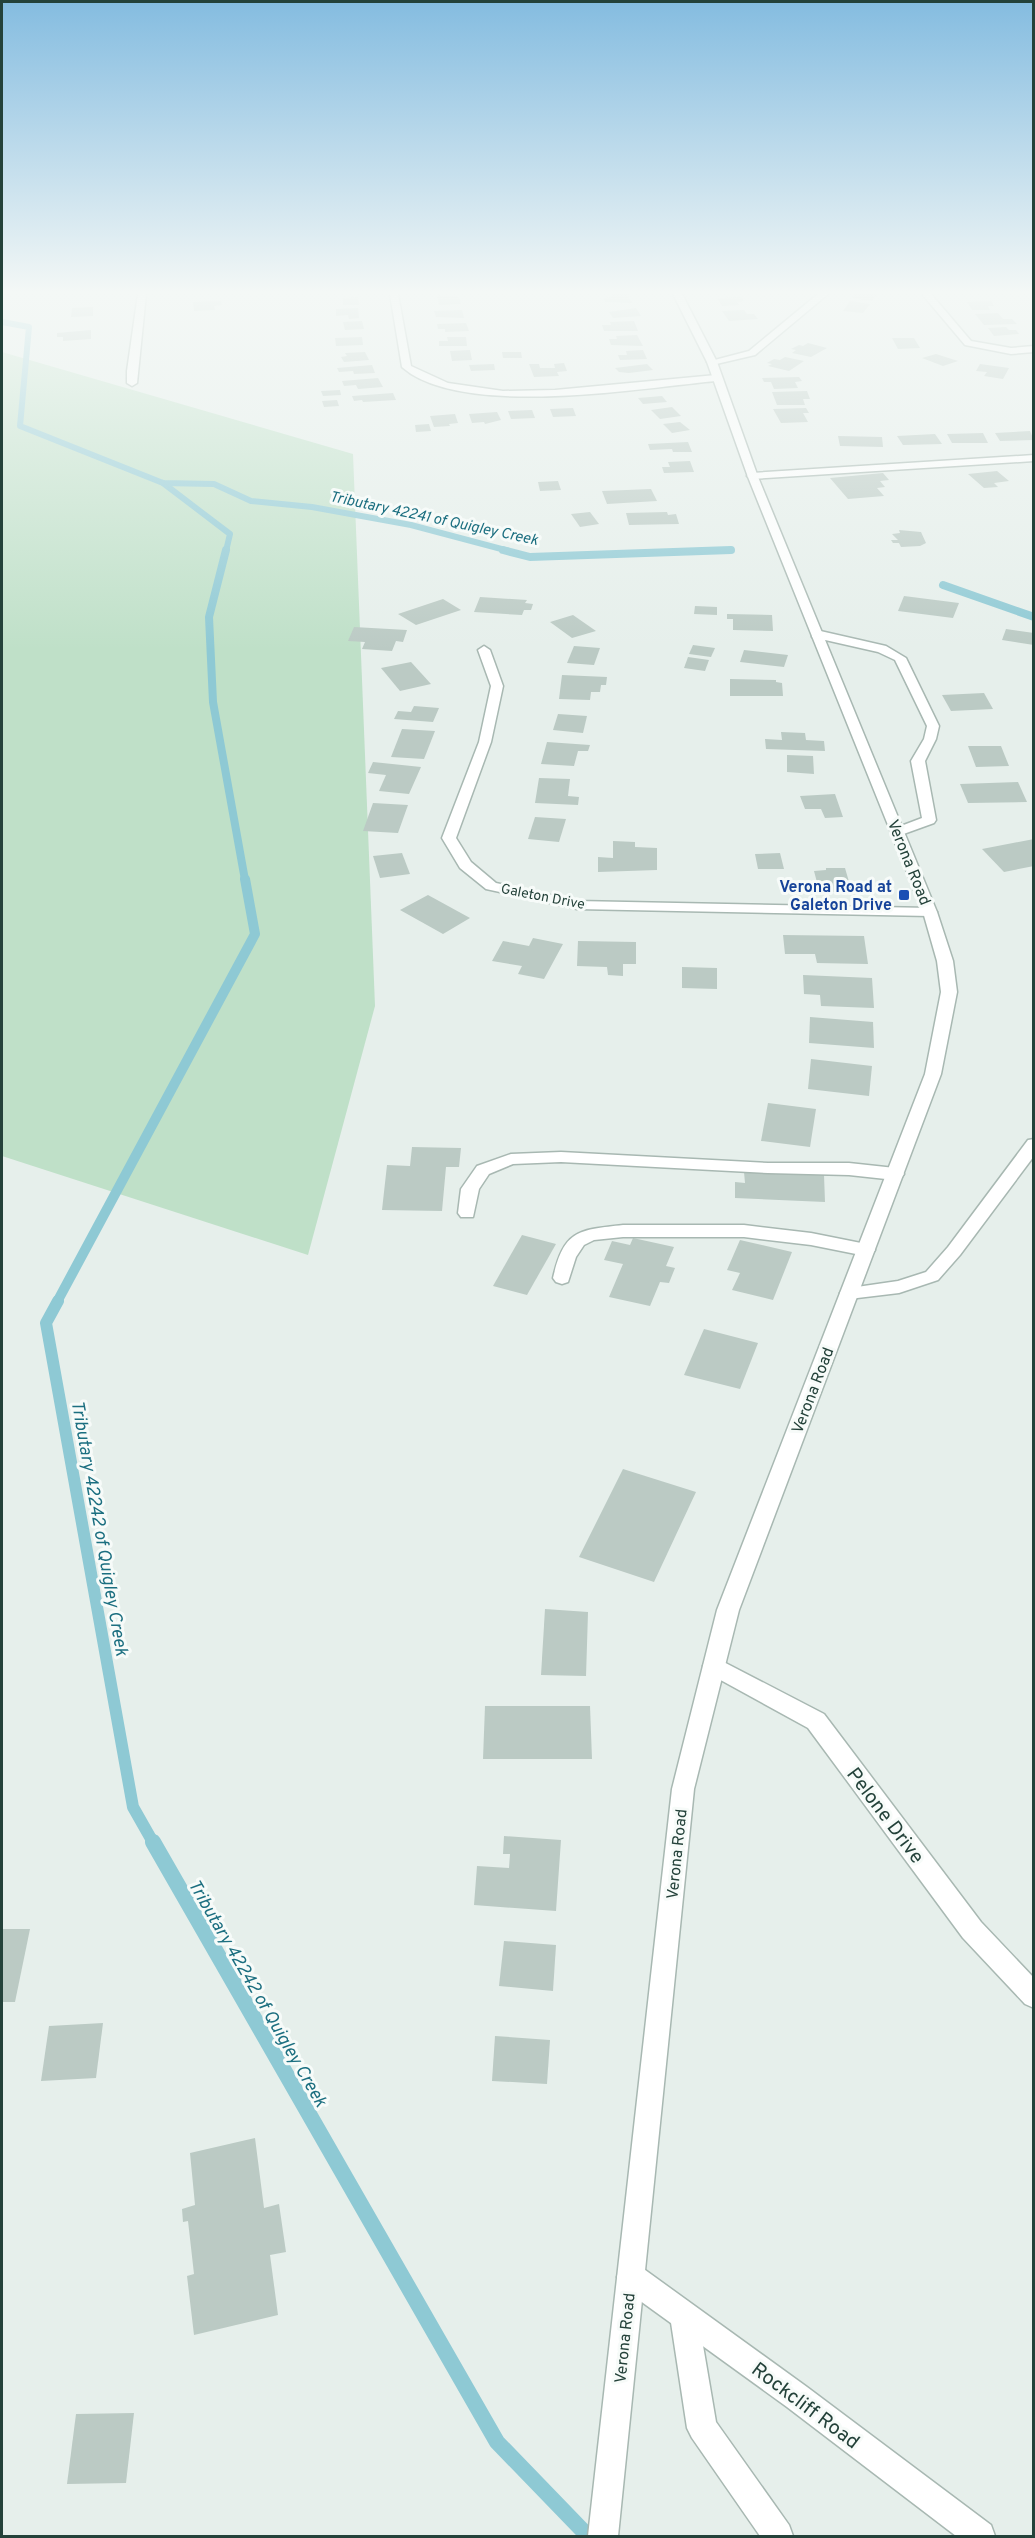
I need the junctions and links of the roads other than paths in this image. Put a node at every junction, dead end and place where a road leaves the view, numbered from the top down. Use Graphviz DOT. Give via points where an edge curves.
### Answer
graph roads {
  1 [pos="729,412"];
  2 [pos="1034,458"];
  3 [pos="752,476"];
  4 [pos="816,634"];
  5 [pos="484,650"];
  6 [pos="898,832"];
  7 [pos="930,912"];
  8 [pos="1034,1144"];
  9 [pos="895,1173"];
  10 [pos="467,1213"];
  11 [pos="866,1250"];
  12 [pos="562,1278"];
  13 [pos="849,1293"];
  14 [pos="714,1666"];
  15 [pos="1034,1996"];
  16 [pos="631,2277"];
  17 [pos="684,2316"];
  18 [pos="603,2536"];
  19 [pos="778,2536"];
  20 [pos="980,2536"];
  1 -- 3 [label="street, Verona Road"];
  2 -- 3 [label="street"];
  3 -- 4 [label="street, Verona Road"];
  4 -- 6 [label="street, Verona Road"];
  4 -- 6 [label="street" via="873,646 900,658 933,726 918,761 929,820"];
  5 -- 7 [label="street, Galeton Drive" via="497,686 485,742 449,838 465,865 491,886 577,905"];
  6 -- 7 [label="street, Verona Road"];
  7 -- 9 [label="street, Verona Road" via="945,961 949,992 933,1074"];
  8 -- 13 [label="street" via="932,1276 899,1287"];
  9 -- 10 [label="street" via="561,1157 511,1159 483,1170 470,1190"];
  9 -- 11 [label="street, Verona Road"];
  11 -- 12 [label="street" via="744,1231 623,1231 590,1235 578,1241 567,1256"];
  11 -- 13 [label="street, Verona Road"];
  13 -- 14 [label="street, Verona Road" via="728,1610"];
  14 -- 15 [label="street, Pelone Drive" via="816,1721 972,1930"];
  14 -- 16 [label="street, Verona Road" via="683,1789"];
  16 -- 17 [label="street, Rockcliff Road"];
  16 -- 18 [label="street, Verona Road"];
  17 -- 19 [label="street" via="702,2428"];
  17 -- 20 [label="street, Rockcliff Road"];
}
